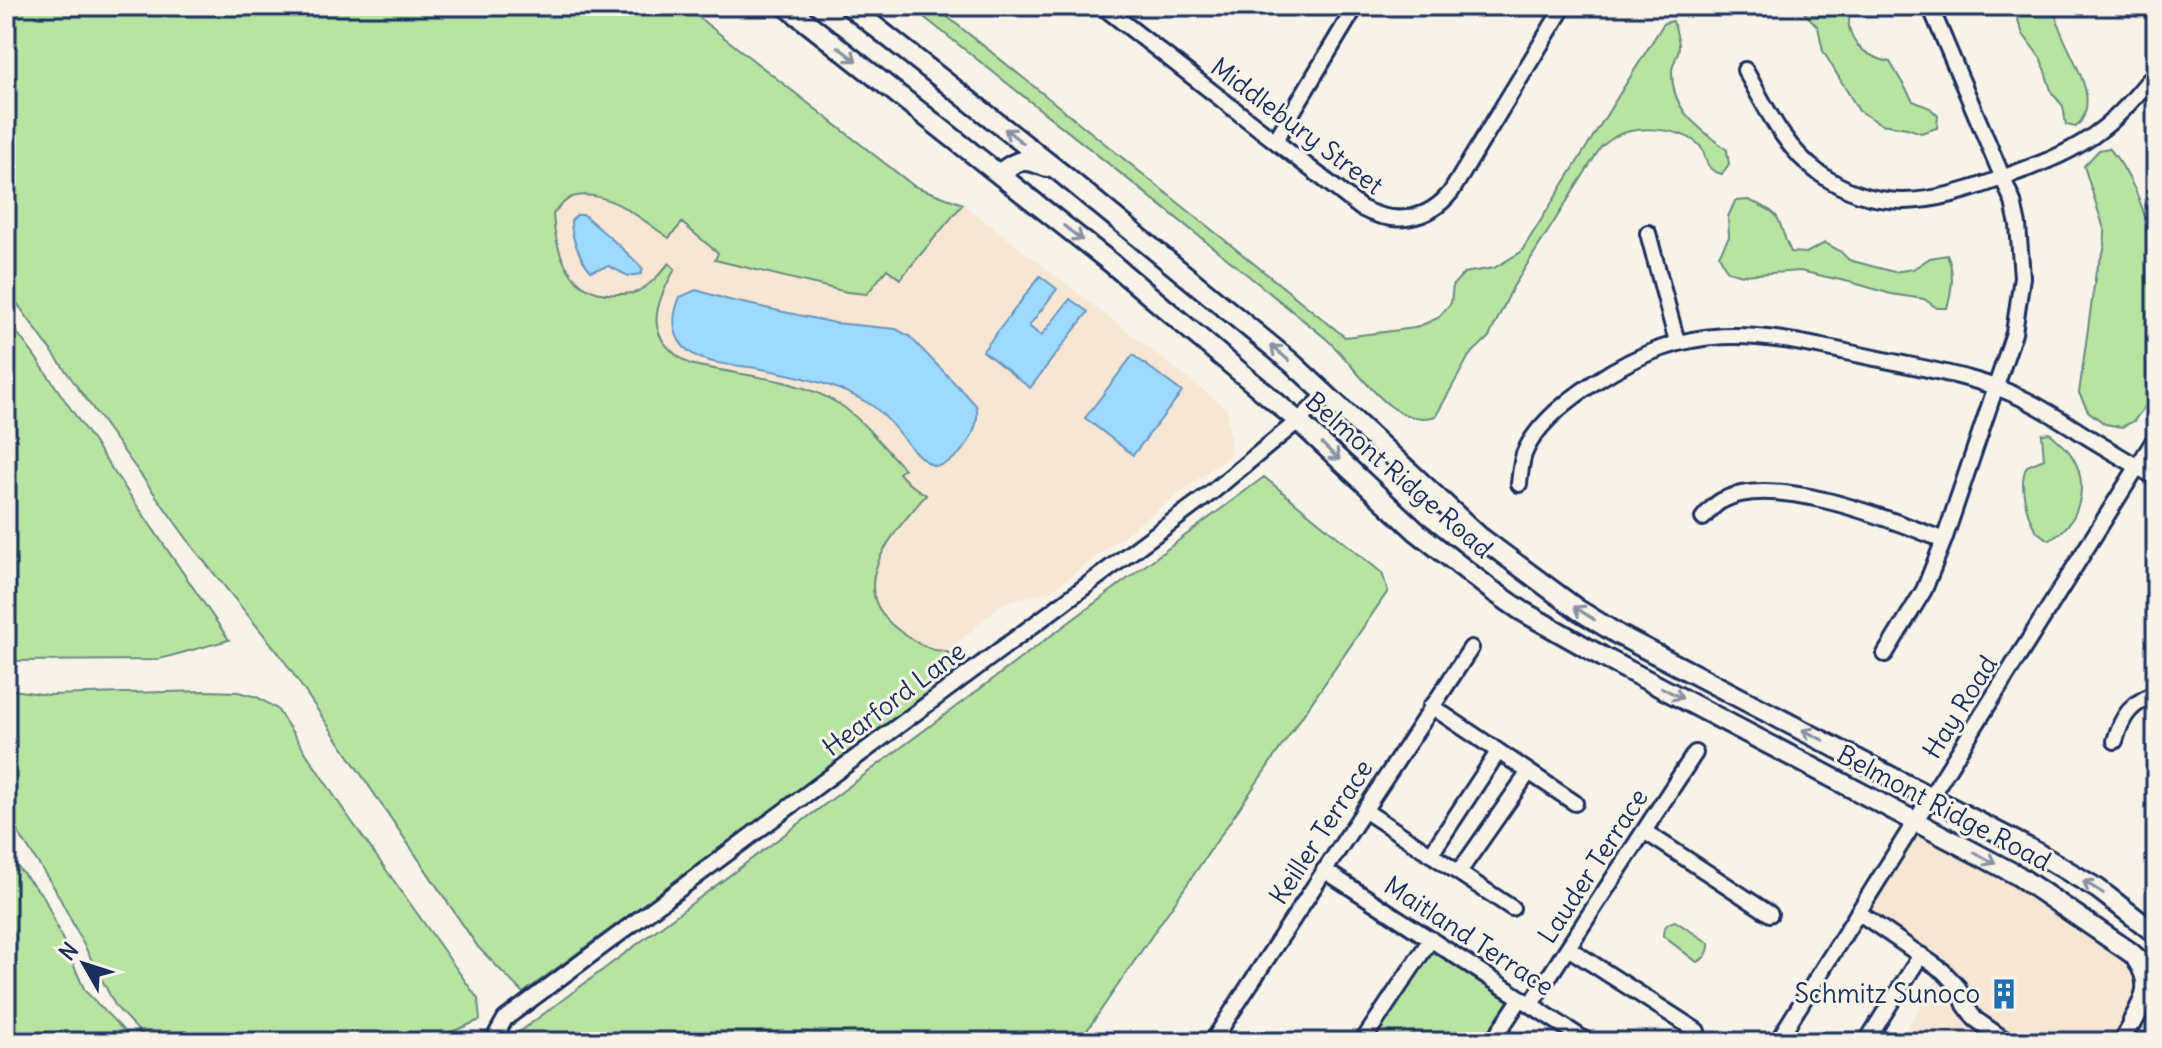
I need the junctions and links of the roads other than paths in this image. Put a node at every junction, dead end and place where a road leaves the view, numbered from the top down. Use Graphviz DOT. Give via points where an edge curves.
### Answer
graph roads {
  1 [pos="786,6"];
  2 [pos="849,6"];
  3 [pos="1102,6"];
  4 [pos="1356,6"];
  5 [pos="1564,6"];
  6 [pos="1930,6"];
  7 [pos="1745,70"];
  8 [pos="2156,72"];
  9 [pos="1275,141"];
  10 [pos="1061,173"];
  11 [pos="999,174"];
  12 [pos="2003,178"];
  13 [pos="1648,233"];
  14 [pos="1677,342"];
  15 [pos="1996,387"];
  16 [pos="1326,395"];
  17 [pos="1298,421"];
  18 [pos="2156,437"];
  19 [pos="2138,466"];
  20 [pos="2156,478"];
  21 [pos="1519,484"];
  22 [pos="1703,518"];
  23 [pos="1944,540"];
  24 [pos="1471,648"];
  25 [pos="1885,654"];
  26 [pos="2156,693"];
  27 [pos="1431,706"];
  28 [pos="2115,741"];
  29 [pos="1498,752"];
  30 [pos="1695,753"];
  31 [pos="1529,772"];
  32 [pos="1932,797"];
  33 [pos="1575,803"];
  34 [pos="1364,810"];
  35 [pos="1916,822"];
  36 [pos="1644,831"];
  37 [pos="1431,854"];
  38 [pos="1324,870"];
  39 [pos="1459,872"];
  40 [pos="1512,908"];
  41 [pos="1858,912"];
  42 [pos="1770,914"];
  43 [pos="2156,934"];
  44 [pos="1431,939"];
  45 [pos="1568,948"];
  46 [pos="2130,952"];
  47 [pos="1921,955"];
  48 [pos="2156,975"];
  49 [pos="1526,1001"];
  50 [pos="2133,1021"];
  51 [pos="1697,1031"];
  52 [pos="498,1042"];
  53 [pos="1212,1042"];
  54 [pos="1362,1042"];
  55 [pos="1492,1042"];
  56 [pos="1588,1042"];
  57 [pos="1777,1042"];
  58 [pos="1866,1042"];
  59 [pos="2008,1042"];
  60 [pos="2121,1042"];
  1 -- 11 [label="main road, Belmont Ridge Road, one-way"];
  10 -- 2 [label="main road, Belmont Ridge Road, one-way"];
  3 -- 9 [label="street, Middlebury Street"];
  4 -- 9 [label="street"];
  5 -- 9 [label="street, Middlebury Street" via="1451,192 1424,214 1399,220 1374,215"];
  6 -- 12 [label="street"];
  7 -- 12 [label="street" via="1793,151 1849,190 1882,200 1915,201 1954,196"];
  8 -- 12 [label="street" via="2100,131 2053,159"];
  10 -- 11 [label="main road" via="1029,159"];
  16 -- 10 [label="main road, Belmont Ridge Road, one-way"];
  11 -- 17 [label="main road, Belmont Ridge Road, one-way"];
  12 -- 15 [label="street" via="2018,225 2022,277 2014,333"];
  13 -- 14 [label="street"];
  14 -- 15 [label="street" via="1744,334 1774,337"];
  14 -- 21 [label="street" via="1613,370 1549,419 1523,456"];
  15 -- 19 [label="street"];
  15 -- 23 [label="street"];
  16 -- 17 [label="street, Hearford Lane"];
  32 -- 16 [label="main road, Belmont Ridge Road, one-way" via="1577,609 1480,537"];
  17 -- 35 [label="main road, Belmont Ridge Road, one-way" via="1416,531 1522,611"];
  17 -- 52 [label="street, Hearford Lane" via="1175,520 505,1019"];
  18 -- 19 [label="street, Hay Road"];
  19 -- 20 [label="street"];
  19 -- 32 [label="street, Hay Road"];
  22 -- 23 [label="street" via="1723,500 1748,494 1792,495 1844,505"];
  23 -- 25 [label="street" via="1924,590"];
  24 -- 27 [label="street, Keiller Terrace"];
  26 -- 28 [label="street" via="2121,718"];
  27 -- 29 [label="street"];
  27 -- 34 [label="street, Keiller Terrace"];
  29 -- 31 [label="street"];
  29 -- 37 [label="street"];
  30 -- 36 [label="street, Lauder Terrace"];
  31 -- 33 [label="street"];
  31 -- 39 [label="street"];
  32 -- 35 [label="street, Hay Road"];
  43 -- 32 [label="main road, Belmont Ridge Road, one-way" via="2098,889"];
  34 -- 37 [label="street"];
  34 -- 38 [label="street, Keiller Terrace"];
  35 -- 41 [label="street, Hay Road"];
  35 -- 46 [label="main road, Belmont Ridge Road, one-way" via="2017,875"];
  36 -- 42 [label="street"];
  36 -- 45 [label="street, Lauder Terrace"];
  37 -- 39 [label="street"];
  38 -- 44 [label="street, Maitland Terrace"];
  38 -- 53 [label="street, Keiller Terrace"];
  39 -- 40 [label="street"];
  41 -- 47 [label="street"];
  41 -- 57 [label="street, Hay Road"];
  44 -- 49 [label="street, Maitland Terrace"];
  44 -- 54 [label="street"];
  45 -- 49 [label="street, Lauder Terrace"];
  45 -- 51 [label="street"];
  46 -- 48 [label="main road, Belmont Ridge Road"];
  46 -- 50 [label="main road" via="2145,972 2146,986"];
  47 -- 58 [label="street"];
  47 -- 59 [label="street" via="1955,982 1975,1019"];
  49 -- 55 [label="street, Lauder Terrace"];
  49 -- 56 [label="street, Maitland Terrace"];
  50 -- 60 [label="street"];
}
